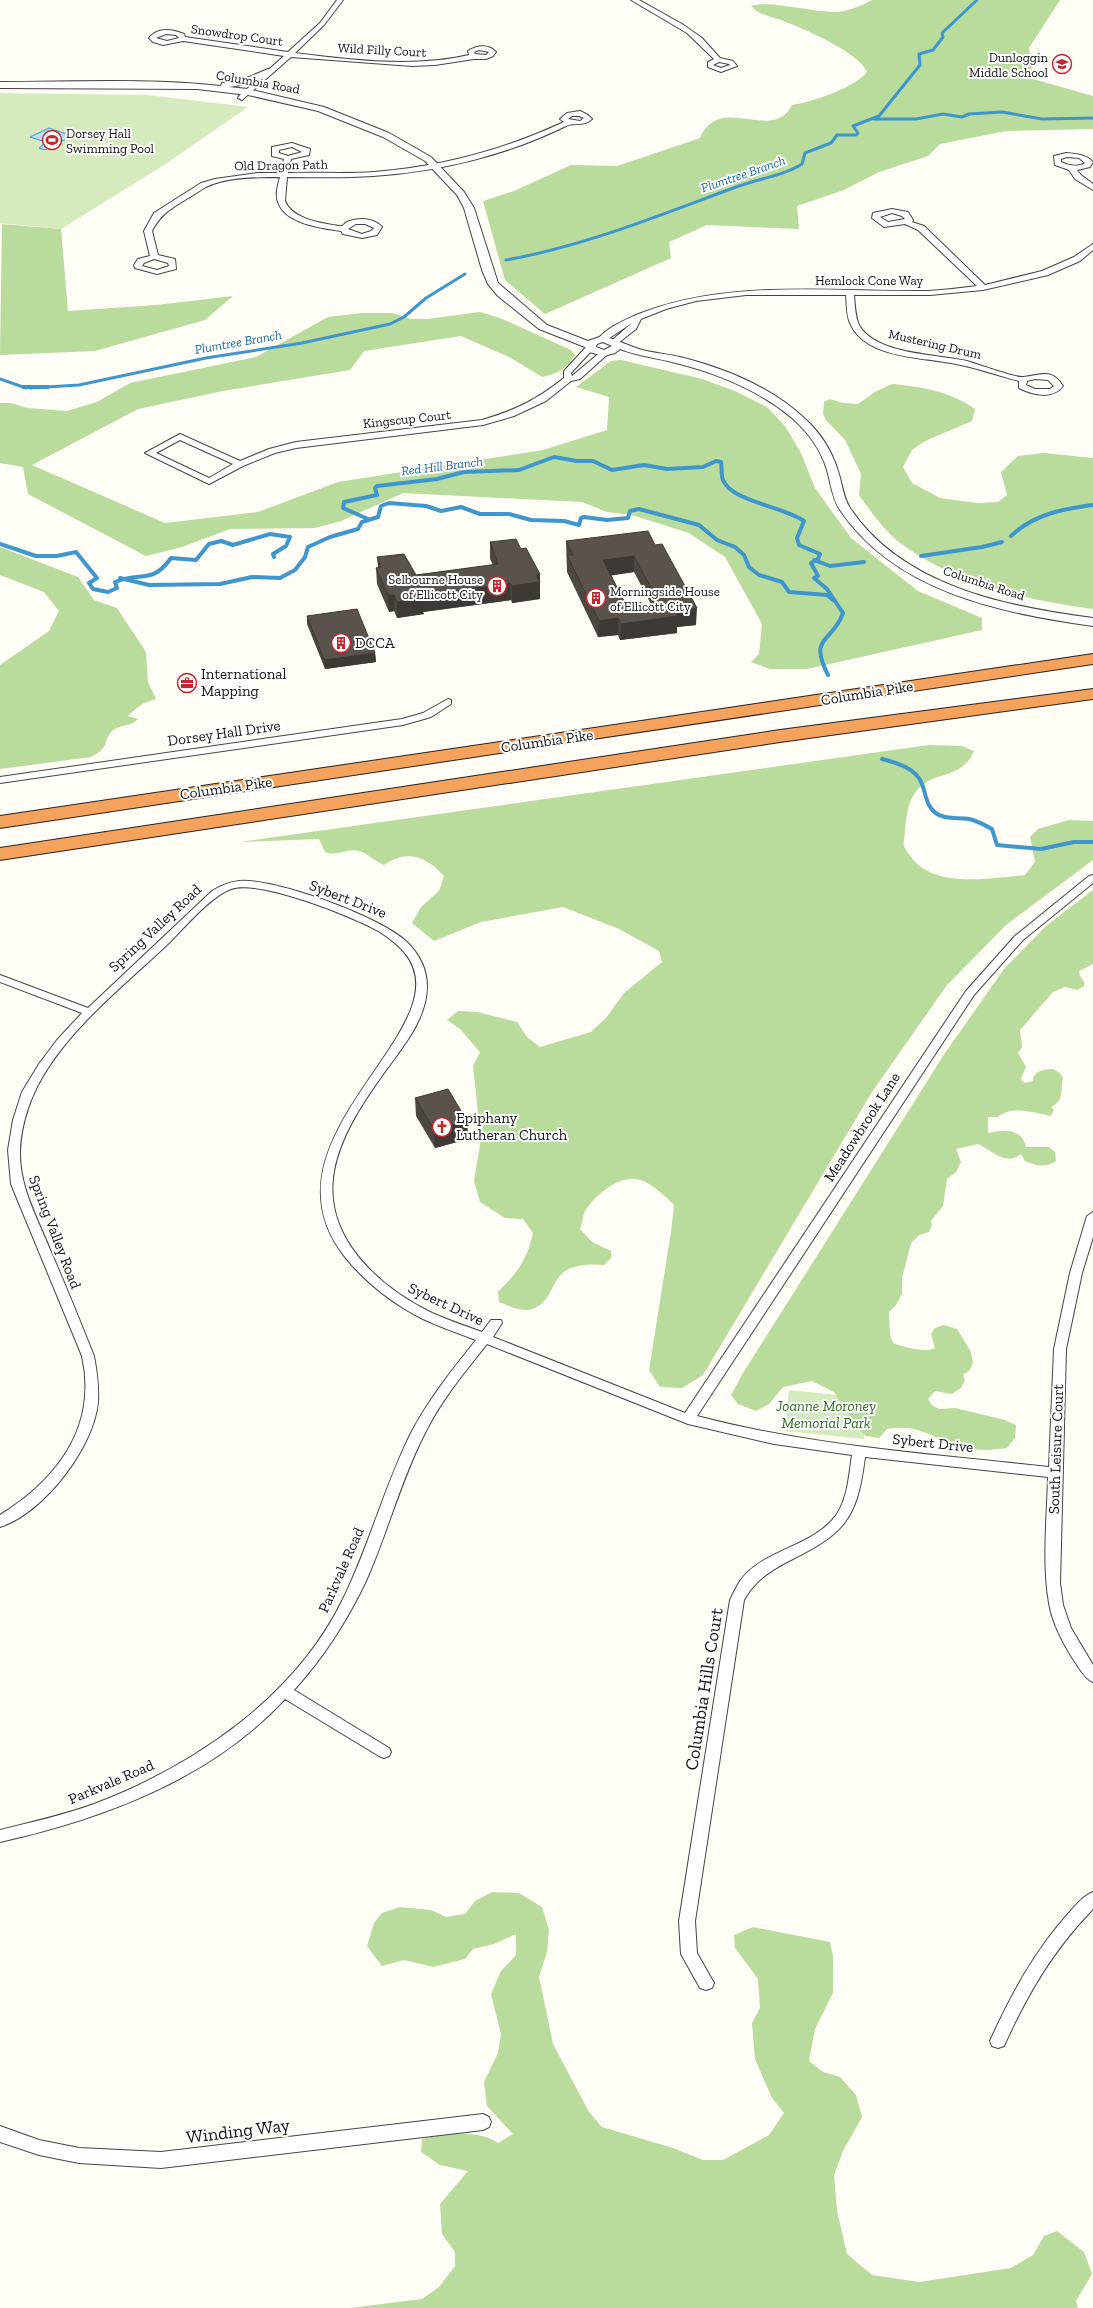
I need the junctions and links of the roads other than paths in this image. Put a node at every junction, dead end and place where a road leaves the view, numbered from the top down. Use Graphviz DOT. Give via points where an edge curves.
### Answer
graph roads {
  1 [pos="340,0"];
  2 [pos="634,0"];
  3 [pos="182,39"];
  4 [pos="289,55"];
  5 [pos="473,56"];
  6 [pos="718,60"];
  7 [pos="271,70"];
  8 [pos="0,85"];
  9 [pos="150,86"];
  10 [pos="197,86"];
  11 [pos="245,95"];
  12 [pos="569,122"];
  13 [pos="288,158"];
  14 [pos="436,166"];
  15 [pos="1072,168"];
  16 [pos="285,176"];
  17 [pos="1093,188"];
  18 [pos="906,222"];
  19 [pos="344,229"];
  20 [pos="1093,246"];
  21 [pos="154,257"];
  22 [pos="983,288"];
  23 [pos="850,294"];
  24 [pos="639,319"];
  25 [pos="594,343"];
  26 [pos="612,348"];
  27 [pos="568,379"];
  28 [pos="1023,380"];
  29 [pos="240,464"];
  30 [pos="1093,622"];
  31 [pos="1093,659"];
  32 [pos="1093,694"];
  33 [pos="448,702"];
  34 [pos="0,780"];
  35 [pos="0,822"];
  36 [pos="0,854"];
  37 [pos="1093,878"];
  38 [pos="235,884"];
  39 [pos="0,978"];
  40 [pos="89,1012"];
  41 [pos="1093,1216"];
  42 [pos="496,1323"];
  43 [pos="484,1340"];
  44 [pos="688,1419"];
  45 [pos="859,1451"];
  46 [pos="1055,1472"];
  47 [pos="0,1522"];
  48 [pos="1093,1676"];
  49 [pos="286,1692"];
  50 [pos="384,1752"];
  51 [pos="0,1836"];
  52 [pos="1093,1899"];
  53 [pos="706,1983"];
  54 [pos="998,2041"];
  55 [pos="482,2122"];
  56 [pos="0,2134"];
  1 -- 4 [label="street" via="322,24"];
  2 -- 6 [label="street" via="687,29"];
  3 -- 4 [label="street, Snowdrop Court"];
  4 -- 5 [label="street, Wild Filly Court" via="340,61 420,64 454,62"];
  4 -- 7 [label="street"];
  7 -- 10 [label="street" via="237,83"];
  7 -- 11 [label="street"];
  8 -- 9 [label="street, Columbia Road"];
  9 -- 10 [label="street, Columbia Road"];
  9 -- 11 [label="street, Columbia Road"];
  10 -- 11 [label="street, Columbia Road"];
  11 -- 14 [label="street, Columbia Road" via="359,124 402,142"];
  12 -- 14 [label="street, Old Dragon Path" via="501,150"];
  13 -- 16 [label="street"];
  14 -- 16 [label="street, Old Dragon Path" via="368,175"];
  14 -- 25 [label="street, Columbia Road" via="461,194 469,208 493,284 514,305 543,327 572,340"];
  15 -- 17 [label="street" via="1078,177"];
  16 -- 19 [label="street" via="281,196 285,209 309,222"];
  16 -- 21 [label="street, Old Dragon Path" via="228,178 204,185 166,208 148,230"];
  18 -- 22 [label="street" via="921,228"];
  20 -- 22 [label="street, Hemlock Cone Way" via="1077,259 1045,273"];
  22 -- 23 [label="street, Hemlock Cone Way" via="930,293"];
  23 -- 24 [label="street, Hemlock Cone Way" via="720,295 678,303"];
  23 -- 28 [label="street, Mustering Drum" via="852,318 860,333 882,345 908,353 963,362"];
  24 -- 25 [label="street, Hemlock Cone Way" via="622,324"];
  24 -- 26 [label="street, Hemlock Cone Way"];
  25 -- 26 [label="street"];
  25 -- 26 [label="street" via="598,352"];
  25 -- 27 [label="street, Kingscup Court" via="567,373"];
  26 -- 27 [label="street, Kingscup Court" via="576,377"];
  26 -- 30 [label="street, Columbia Road" via="699,368 753,388 782,405 802,422 826,453 838,494 853,522 867,537 901,563 946,587 974,597 1025,611"];
  27 -- 29 [label="street, Kingscup Court" via="552,394 533,405 483,422 296,445 272,451"];
  29 -- 29 [label="street, Kingscup Court" via="180,437 149,453 209,481"];
  31 -- 35 [label="highway, Columbia Pike"];
  32 -- 36 [label="highway, Columbia Pike" via="780,736"];
  33 -- 34 [label="street, Dorsey Hall Drive" via="427,715 403,722"];
  37 -- 44 [label="street, Meadowbrook Lane" via="1020,938 970,993"];
  38 -- 40 [label="street, Spring Valley Road" via="223,888 207,900"];
  38 -- 43 [label="street, Sybert Drive" via="251,884 273,889 366,921 398,940 416,962 423,987 417,1013 336,1142 328,1169 326,1204 340,1242 356,1265 376,1284 401,1302 428,1316"];
  39 -- 40 [label="street"];
  40 -- 47 [label="street, Spring Valley Road" via="49,1055 36,1074 19,1114 14,1155 15,1174 23,1202 88,1356 92,1380 91,1403 86,1426 65,1467 51,1485"];
  41 -- 46 [label="street, South Leisure Court" via="1072,1289 1060,1349"];
  42 -- 43 [label="street, Parkvale Road"];
  43 -- 44 [label="street, Sybert Drive"];
  43 -- 49 [label="street, Parkvale Road" via="432,1407 399,1474 353,1593 317,1655"];
  44 -- 45 [label="street, Sybert Drive" via="774,1440"];
  45 -- 46 [label="street, Sybert Drive"];
  45 -- 53 [label="street, Columbia Hills Court" via="852,1495 841,1519 825,1537 772,1564 751,1578 738,1599 732,1624 687,1921 689,1954"];
  46 -- 48 [label="street, South Leisure Court" via="1053,1583 1056,1605 1077,1653"];
  49 -- 50 [label="street"];
  49 -- 51 [label="street, Parkvale Road" via="246,1727 153,1784 102,1807 47,1825"];
  52 -- 54 [label="street" via="1050,1945 1032,1971"];
  55 -- 56 [label="street, Winding Way" via="161,2160 115,2160 76,2155 23,2144"];
}
